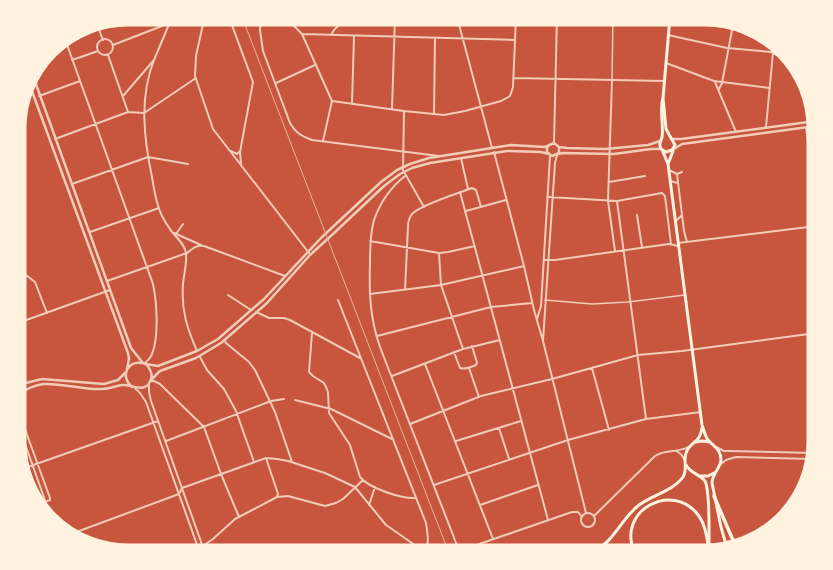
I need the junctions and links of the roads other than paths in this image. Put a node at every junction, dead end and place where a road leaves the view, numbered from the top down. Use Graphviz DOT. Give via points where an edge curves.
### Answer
graph roads {
  1 [pos="165,24"];
  2 [pos="169,24"];
  3 [pos="203,24"];
  4 [pos="232,24"];
  5 [pos="260,24"];
  6 [pos="292,24"];
  7 [pos="340,24"];
  8 [pos="395,24"];
  9 [pos="459,24"];
  10 [pos="516,24"];
  11 [pos="557,24"];
  12 [pos="613,24"];
  13 [pos="669,24"];
  14 [pos="732,28"];
  15 [pos="99,29"];
  16 [pos="302,34"];
  17 [pos="331,35"];
  18 [pos="668,35"];
  19 [pos="354,36"];
  20 [pos="395,37"];
  21 [pos="435,38"];
  22 [pos="463,39"];
  23 [pos="103,40"];
  24 [pos="515,40"];
  25 [pos="67,45"];
  26 [pos="113,45"];
  27 [pos="729,48"];
  28 [pos="773,50"];
  29 [pos="98,51"];
  30 [pos="772,53"];
  31 [pos="108,55"];
  32 [pos="780,57"];
  33 [pos="72,60"];
  34 [pos="154,60"];
  35 [pos="666,63"];
  36 [pos="315,65"];
  37 [pos="196,78"];
  38 [pos="514,78"];
  39 [pos="555,78"];
  40 [pos="612,80"];
  41 [pos="80,81"];
  42 [pos="664,81"];
  43 [pos="714,81"];
  44 [pos="35,82"];
  45 [pos="722,83"];
  46 [pos="276,84"];
  47 [pos="769,88"];
  48 [pos="719,89"];
  49 [pos="31,91"];
  50 [pos="40,96"];
  51 [pos="122,96"];
  52 [pos="663,98"];
  53 [pos="332,101"];
  54 [pos="352,104"];
  55 [pos="481,108"];
  56 [pos="392,109"];
  57 [pos="404,111"];
  58 [pos="128,112"];
  59 [pos="144,113"];
  60 [pos="434,114"];
  61 [pos="809,122"];
  62 [pos="96,124"];
  63 [pos="806,127"];
  64 [pos="809,127"];
  65 [pos="766,128"];
  66 [pos="736,132"];
  67 [pos="671,138"];
  68 [pos="55,139"];
  69 [pos="661,140"];
  70 [pos="323,141"];
  71 [pos="554,143"];
  72 [pos="549,145"];
  73 [pos="559,147"];
  74 [pos="492,148"];
  75 [pos="240,149"];
  76 [pos="610,149"];
  77 [pos="673,149"];
  78 [pos="662,150"];
  79 [pos="809,150"];
  80 [pos="230,151"];
  81 [pos="404,151"];
  82 [pos="494,152"];
  83 [pos="610,154"];
  84 [pos="549,155"];
  85 [pos="557,155"];
  86 [pos="442,156"];
  87 [pos="148,157"];
  88 [pos="461,158"];
  89 [pos="188,164"];
  90 [pos="668,164"];
  91 [pos="241,165"];
  92 [pos="112,170"];
  93 [pos="403,170"];
  94 [pos="669,170"];
  95 [pos="682,172"];
  96 [pos="677,174"];
  97 [pos="405,176"];
  98 [pos="646,176"];
  99 [pos="670,181"];
  100 [pos="608,182"];
  101 [pos="678,183"];
  102 [pos="72,184"];
  103 [pos="66,186"];
  104 [pos="468,189"];
  105 [pos="460,192"];
  106 [pos="549,197"];
  107 [pos="553,198"];
  108 [pos="506,200"];
  109 [pos="608,201"];
  110 [pos="617,201"];
  111 [pos="424,207"];
  112 [pos="481,207"];
  113 [pos="159,208"];
  114 [pos="466,211"];
  115 [pos="637,215"];
  116 [pos="682,215"];
  117 [pos="130,219"];
  118 [pos="675,222"];
  119 [pos="183,224"];
  120 [pos="809,227"];
  121 [pos="171,230"];
  122 [pos="90,232"];
  123 [pos="176,234"];
  124 [pos="370,241"];
  125 [pos="686,242"];
  126 [pos="670,244"];
  127 [pos="678,245"];
  128 [pos="204,246"];
  129 [pos="407,246"];
  130 [pos="475,246"];
  131 [pos="642,248"];
  132 [pos="623,250"];
  133 [pos="187,252"];
  134 [pos="307,252"];
  135 [pos="615,252"];
  136 [pos="438,253"];
  137 [pos="310,256"];
  138 [pos="544,260"];
  139 [pos="549,260"];
  140 [pos="524,266"];
  141 [pos="148,267"];
  142 [pos="26,275"];
  143 [pos="483,275"];
  144 [pos="285,276"];
  145 [pos="107,281"];
  146 [pos="441,285"];
  147 [pos="110,290"];
  148 [pos="405,290"];
  149 [pos="105,292"];
  150 [pos="228,294"];
  151 [pos="370,294"];
  152 [pos="685,296"];
  153 [pos="338,300"];
  154 [pos="545,300"];
  155 [pos="630,302"];
  156 [pos="532,303"];
  157 [pos="491,307"];
  158 [pos="251,310"];
  159 [pos="534,310"];
  160 [pos="540,310"];
  161 [pos="256,312"];
  162 [pos="47,313"];
  163 [pos="452,317"];
  164 [pos="536,320"];
  165 [pos="24,321"];
  166 [pos="312,333"];
  167 [pos="809,334"];
  168 [pos="377,336"];
  169 [pos="224,340"];
  170 [pos="500,340"];
  171 [pos="472,346"];
  172 [pos="544,346"];
  173 [pos="462,349"];
  174 [pos="692,349"];
  175 [pos="197,352"];
  176 [pos="454,352"];
  177 [pos="638,355"];
  178 [pos="200,357"];
  179 [pos="362,359"];
  180 [pos="144,364"];
  181 [pos="425,364"];
  182 [pos="469,368"];
  183 [pos="592,368"];
  184 [pos="126,371"];
  185 [pos="392,376"];
  186 [pos="552,379"];
  187 [pos="150,381"];
  188 [pos="24,384"];
  189 [pos="133,387"];
  190 [pos="513,389"];
  191 [pos="24,391"];
  192 [pos="479,397"];
  193 [pos="284,399"];
  194 [pos="295,400"];
  195 [pos="271,401"];
  196 [pos="328,409"];
  197 [pos="444,411"];
  198 [pos="701,412"];
  199 [pos="237,414"];
  200 [pos="646,419"];
  201 [pos="158,421"];
  202 [pos="521,421"];
  203 [pos="154,423"];
  204 [pos="410,424"];
  205 [pos="702,425"];
  206 [pos="24,426"];
  207 [pos="204,427"];
  208 [pos="499,428"];
  209 [pos="610,430"];
  210 [pos="392,439"];
  211 [pos="568,440"];
  212 [pos="166,441"];
  213 [pos="455,441"];
  214 [pos="24,442"];
  215 [pos="696,442"];
  216 [pos="712,443"];
  217 [pos="690,446"];
  218 [pos="716,446"];
  219 [pos="673,450"];
  220 [pos="530,452"];
  221 [pos="808,453"];
  222 [pos="266,458"];
  223 [pos="510,459"];
  224 [pos="807,459"];
  225 [pos="254,462"];
  226 [pos="292,462"];
  227 [pos="686,463"];
  228 [pos="38,464"];
  229 [pos="32,466"];
  230 [pos="719,466"];
  231 [pos="28,467"];
  232 [pos="715,472"];
  233 [pos="467,473"];
  234 [pos="221,474"];
  235 [pos="697,475"];
  236 [pos="363,480"];
  237 [pos="434,485"];
  238 [pos="538,485"];
  239 [pos="355,487"];
  240 [pos="375,487"];
  241 [pos="182,488"];
  242 [pos="180,493"];
  243 [pos="714,496"];
  244 [pos="186,497"];
  245 [pos="277,497"];
  246 [pos="416,498"];
  247 [pos="45,502"];
  248 [pos="480,504"];
  249 [pos="46,505"];
  250 [pos="369,505"];
  251 [pos="586,513"];
  252 [pos="594,516"];
  253 [pos="239,517"];
  254 [pos="582,517"];
  255 [pos="548,520"];
  256 [pos="76,532"];
  257 [pos="493,539"];
  258 [pos="734,541"];
  259 [pos="726,544"];
  260 [pos="198,546"];
  261 [pos="203,546"];
  262 [pos="416,546"];
  263 [pos="426,546"];
  264 [pos="458,546"];
  265 [pos="473,546"];
  266 [pos="603,546"];
  267 [pos="632,546"];
  268 [pos="708,546"];
  269 [pos="709,546"];
  1 -- 26 [label="street"];
  2 -- 34 [label="street"];
  3 -- 37 [label="street" via="196,56"];
  4 -- 75 [label="street" via="253,82"];
  5 -- 46 [label="street" via="263,51"];
  6 -- 16 [label="street"];
  7 -- 17 [label="street"];
  8 -- 20 [label="street"];
  9 -- 22 [label="street"];
  10 -- 24 [label="street"];
  11 -- 39 [label="street"];
  12 -- 40 [label="street"];
  13 -- 18 [label="main road"];
  14 -- 27 [label="street"];
  15 -- 23 [label="street"];
  16 -- 17 [label="street"];
  16 -- 36 [label="street"];
  17 -- 19 [label="street"];
  18 -- 27 [label="street"];
  18 -- 35 [label="main road"];
  19 -- 20 [label="street"];
  19 -- 54 [label="street"];
  20 -- 21 [label="street"];
  20 -- 56 [label="street"];
  21 -- 22 [label="street"];
  21 -- 60 [label="street"];
  22 -- 24 [label="street"];
  22 -- 55 [label="street"];
  23 -- 26 [label="street" via="109,40"];
  23 -- 29 [label="street" via="98,44"];
  24 -- 38 [label="street"];
  25 -- 33 [label="street"];
  26 -- 31 [label="street" via="113,50"];
  27 -- 30 [label="street"];
  27 -- 45 [label="street"];
  28 -- 30 [label="street"];
  29 -- 31 [label="street"];
  29 -- 33 [label="street"];
  30 -- 32 [label="street"];
  30 -- 47 [label="street"];
  31 -- 51 [label="street"];
  33 -- 41 [label="street"];
  34 -- 51 [label="street"];
  34 -- 59 [label="street"];
  35 -- 42 [label="main road"];
  35 -- 43 [label="street"];
  36 -- 46 [label="street"];
  36 -- 53 [label="street"];
  37 -- 59 [label="street"];
  37 -- 80 [label="street" via="213,129"];
  38 -- 39 [label="street"];
  38 -- 55 [label="street" via="510,96"];
  39 -- 40 [label="street"];
  39 -- 71 [label="street"];
  40 -- 42 [label="street"];
  40 -- 76 [label="street"];
  41 -- 50 [label="street"];
  41 -- 62 [label="street"];
  42 -- 52 [label="main road"];
  43 -- 45 [label="street"];
  43 -- 48 [label="street"];
  44 -- 50 [label="street"];
  45 -- 47 [label="street"];
  45 -- 48 [label="street"];
  46 -- 70 [label="street" via="290,123 296,132 307,138"];
  47 -- 65 [label="street"];
  48 -- 66 [label="street"];
  49 -- 103 [label="street"];
  50 -- 68 [label="street"];
  51 -- 58 [label="street"];
  52 -- 67 [label="main road" via="666,129"];
  52 -- 69 [label="main road"];
  53 -- 54 [label="street"];
  53 -- 70 [label="street"];
  54 -- 56 [label="street"];
  55 -- 60 [label="street" via="451,114"];
  55 -- 74 [label="street"];
  56 -- 57 [label="street"];
  57 -- 60 [label="street"];
  57 -- 81 [label="street"];
  58 -- 59 [label="street"];
  58 -- 62 [label="street"];
  59 -- 87 [label="street"];
  61 -- 65 [label="street"];
  62 -- 68 [label="street"];
  62 -- 92 [label="street"];
  63 -- 64 [label="street"];
  63 -- 77 [label="street" via="682,144"];
  63 -- 79 [label="street"];
  65 -- 66 [label="street"];
  66 -- 67 [label="street"];
  67 -- 69 [label="main road"];
  67 -- 77 [label="main road" via="674,143"];
  68 -- 102 [label="street"];
  69 -- 76 [label="street"];
  69 -- 78 [label="main road" via="659,143"];
  70 -- 81 [label="street"];
  71 -- 72 [label="street"];
  71 -- 73 [label="street"];
  72 -- 74 [label="street"];
  72 -- 84 [label="street"];
  73 -- 76 [label="street"];
  73 -- 85 [label="street"];
  74 -- 86 [label="street"];
  75 -- 80 [label="street" via="237,154"];
  75 -- 91 [label="street"];
  76 -- 83 [label="street"];
  77 -- 78 [label="main road" via="669,152"];
  77 -- 90 [label="main road"];
  78 -- 83 [label="street"];
  78 -- 90 [label="main road"];
  80 -- 91 [label="street"];
  81 -- 86 [label="street"];
  81 -- 93 [label="street"];
  82 -- 84 [label="street" via="511,150"];
  82 -- 88 [label="street"];
  82 -- 108 [label="street"];
  83 -- 85 [label="street"];
  83 -- 100 [label="street"];
  84 -- 85 [label="street"];
  84 -- 106 [label="street"];
  85 -- 107 [label="street"];
  86 -- 93 [label="street" via="416,162"];
  87 -- 89 [label="street"];
  87 -- 92 [label="street"];
  87 -- 113 [label="street"];
  88 -- 93 [label="street"];
  88 -- 104 [label="street"];
  90 -- 94 [label="main road"];
  91 -- 134 [label="street"];
  92 -- 102 [label="street"];
  92 -- 117 [label="street"];
  93 -- 97 [label="street"];
  93 -- 134 [label="street" via="388,176"];
  93 -- 137 [label="street"];
  94 -- 96 [label="street"];
  94 -- 99 [label="main road"];
  95 -- 96 [label="street"];
  96 -- 101 [label="street"];
  97 -- 111 [label="street"];
  97 -- 124 [label="street" via="380,207"];
  98 -- 100 [label="street"];
  99 -- 101 [label="street"];
  99 -- 118 [label="main road"];
  100 -- 109 [label="street"];
  101 -- 116 [label="street"];
  102 -- 103 [label="street"];
  102 -- 122 [label="street"];
  103 -- 149 [label="street"];
  104 -- 105 [label="street"];
  104 -- 112 [label="street" via="476,190"];
  105 -- 111 [label="street"];
  105 -- 114 [label="street"];
  106 -- 107 [label="street"];
  106 -- 138 [label="street"];
  107 -- 109 [label="street"];
  107 -- 139 [label="street"];
  108 -- 112 [label="street"];
  108 -- 140 [label="street"];
  109 -- 110 [label="street"];
  109 -- 135 [label="street"];
  110 -- 126 [label="street" via="662,193 666,196"];
  110 -- 132 [label="street"];
  111 -- 129 [label="street" via="413,213 408,221"];
  112 -- 114 [label="street"];
  113 -- 117 [label="street"];
  113 -- 121 [label="street"];
  114 -- 130 [label="street"];
  115 -- 131 [label="street"];
  116 -- 118 [label="street"];
  116 -- 125 [label="street"];
  117 -- 122 [label="street"];
  117 -- 141 [label="street"];
  118 -- 127 [label="main road"];
  119 -- 123 [label="street"];
  120 -- 125 [label="street"];
  121 -- 123 [label="street"];
  121 -- 133 [label="street"];
  122 -- 145 [label="street"];
  123 -- 128 [label="street"];
  124 -- 129 [label="street"];
  124 -- 151 [label="street"];
  125 -- 127 [label="street"];
  126 -- 127 [label="street"];
  126 -- 131 [label="street"];
  127 -- 152 [label="main road"];
  128 -- 133 [label="street" via="195,246"];
  128 -- 144 [label="street"];
  129 -- 136 [label="street"];
  129 -- 148 [label="street"];
  130 -- 136 [label="street"];
  130 -- 143 [label="street"];
  131 -- 132 [label="street"];
  132 -- 135 [label="street"];
  132 -- 155 [label="street"];
  133 -- 141 [label="street"];
  133 -- 175 [label="street" via="183,311"];
  134 -- 137 [label="street"];
  134 -- 144 [label="street"];
  135 -- 139 [label="street"];
  136 -- 146 [label="street"];
  137 -- 161 [label="street"];
  138 -- 139 [label="street"];
  138 -- 160 [label="street"];
  139 -- 154 [label="street"];
  140 -- 143 [label="street"];
  140 -- 156 [label="street"];
  141 -- 145 [label="street"];
  141 -- 180 [label="street" via="155,293 156,328 153,354"];
  142 -- 162 [label="street" via="35,282"];
  143 -- 146 [label="street"];
  143 -- 157 [label="street"];
  144 -- 158 [label="street"];
  145 -- 147 [label="street"];
  146 -- 148 [label="street"];
  146 -- 163 [label="street"];
  147 -- 149 [label="street"];
  147 -- 180 [label="street" via="131,348"];
  148 -- 151 [label="street"];
  149 -- 162 [label="street"];
  149 -- 184 [label="street" via="129,356"];
  150 -- 158 [label="street"];
  151 -- 168 [label="street"];
  152 -- 155 [label="street"];
  152 -- 174 [label="main road"];
  153 -- 179 [label="street"];
  154 -- 155 [label="street" via="592,304"];
  154 -- 172 [label="street"];
  155 -- 177 [label="street"];
  156 -- 157 [label="street"];
  156 -- 159 [label="street"];
  157 -- 163 [label="street"];
  157 -- 170 [label="street"];
  158 -- 175 [label="street" via="218,339"];
  159 -- 160 [label="street"];
  159 -- 164 [label="street"];
  160 -- 164 [label="street"];
  161 -- 166 [label="street" via="269,318 286,319"];
  161 -- 169 [label="street"];
  162 -- 165 [label="street"];
  163 -- 168 [label="street"];
  163 -- 173 [label="street"];
  164 -- 172 [label="street"];
  166 -- 179 [label="street"];
  166 -- 196 [label="street" via="309,372 324,383 328,392"];
  167 -- 174 [label="street"];
  168 -- 185 [label="street"];
  169 -- 178 [label="street"];
  169 -- 195 [label="street" via="249,362"];
  170 -- 171 [label="street"];
  170 -- 190 [label="street"];
  171 -- 173 [label="street"];
  171 -- 182 [label="street" via="477,363"];
  172 -- 186 [label="street"];
  173 -- 176 [label="street"];
  174 -- 177 [label="street"];
  174 -- 198 [label="main road"];
  175 -- 180 [label="street" via="158,366"];
  176 -- 181 [label="street"];
  176 -- 182 [label="street" via="460,368"];
  177 -- 183 [label="street"];
  177 -- 200 [label="street"];
  178 -- 187 [label="street" via="160,371"];
  178 -- 199 [label="street" via="207,370 224,389"];
  179 -- 210 [label="street"];
  180 -- 184 [label="street" via="136,363 129,366"];
  180 -- 187 [label="street" via="150,369"];
  181 -- 185 [label="street"];
  181 -- 197 [label="street"];
  182 -- 192 [label="street"];
  183 -- 186 [label="street"];
  183 -- 209 [label="street"];
  184 -- 188 [label="street" via="118,380 104,384 42,379"];
  184 -- 189 [label="street" via="126,380"];
  185 -- 204 [label="street"];
  186 -- 190 [label="street"];
  186 -- 211 [label="street"];
  187 -- 189 [label="street" via="142,388"];
  187 -- 201 [label="street" via="150,396"];
  187 -- 207 [label="street" via="160,384"];
  189 -- 191 [label="street" via="123,385 97,389 42,384"];
  189 -- 203 [label="street" via="140,392 146,402"];
  190 -- 192 [label="street"];
  190 -- 202 [label="street"];
  192 -- 197 [label="street"];
  193 -- 195 [label="street"];
  194 -- 196 [label="street"];
  195 -- 199 [label="street"];
  195 -- 226 [label="street"];
  196 -- 210 [label="street"];
  196 -- 236 [label="street" via="350,446"];
  197 -- 204 [label="street"];
  197 -- 213 [label="street"];
  198 -- 200 [label="street"];
  198 -- 205 [label="main road"];
  199 -- 207 [label="street"];
  199 -- 225 [label="street"];
  200 -- 209 [label="street"];
  201 -- 203 [label="street"];
  201 -- 212 [label="street"];
  202 -- 208 [label="street"];
  202 -- 220 [label="street"];
  203 -- 228 [label="street"];
  203 -- 242 [label="street"];
  204 -- 237 [label="street"];
  205 -- 215 [label="main road"];
  205 -- 216 [label="main road"];
  206 -- 228 [label="street"];
  207 -- 212 [label="street"];
  207 -- 234 [label="street"];
  208 -- 213 [label="street"];
  208 -- 223 [label="street"];
  209 -- 211 [label="street"];
  210 -- 246 [label="street"];
  211 -- 220 [label="street"];
  211 -- 251 [label="street"];
  212 -- 241 [label="street"];
  213 -- 233 [label="street"];
  214 -- 229 [label="street"];
  215 -- 216 [label="main road"];
  215 -- 217 [label="main road"];
  216 -- 218 [label="main road"];
  217 -- 219 [label="street"];
  217 -- 227 [label="main road" via="686,453"];
  218 -- 221 [label="street" via="730,452"];
  218 -- 230 [label="main road" via="720,455"];
  219 -- 227 [label="street" via="681,454"];
  219 -- 252 [label="street" via="660,453 651,459"];
  220 -- 223 [label="street"];
  220 -- 238 [label="street"];
  222 -- 225 [label="street"];
  222 -- 226 [label="street"];
  222 -- 245 [label="street"];
  223 -- 233 [label="street"];
  224 -- 230 [label="street" via="736,457 726,460"];
  225 -- 234 [label="street"];
  226 -- 239 [label="street"];
  227 -- 235 [label="main road" via="691,472"];
  227 -- 266 [label="main road" via="685,472 680,480 640,505"];
  228 -- 229 [label="street"];
  228 -- 247 [label="street" via="50,498"];
  229 -- 231 [label="street"];
  229 -- 247 [label="street"];
  230 -- 232 [label="main road"];
  232 -- 235 [label="main road" via="705,476"];
  232 -- 243 [label="main road" via="712,480"];
  233 -- 237 [label="street"];
  233 -- 248 [label="street"];
  234 -- 241 [label="street"];
  234 -- 253 [label="street"];
  235 -- 269 [label="main road" via="706,484"];
  236 -- 239 [label="street"];
  236 -- 240 [label="street"];
  237 -- 264 [label="street"];
  238 -- 248 [label="street"];
  238 -- 255 [label="street"];
  239 -- 245 [label="street" via="336,503 325,506 288,496"];
  239 -- 250 [label="street"];
  240 -- 246 [label="street" via="395,495"];
  240 -- 250 [label="street"];
  241 -- 242 [label="street"];
  241 -- 244 [label="street"];
  242 -- 244 [label="street"];
  242 -- 256 [label="street"];
  242 -- 260 [label="street"];
  243 -- 258 [label="highway"];
  243 -- 259 [label="main road"];
  244 -- 261 [label="street"];
  245 -- 253 [label="street"];
  246 -- 263 [label="street" via="426,522"];
  247 -- 249 [label="street"];
  248 -- 257 [label="street"];
  250 -- 262 [label="street" via="386,525"];
  251 -- 252 [label="street"];
  251 -- 254 [label="street"];
  252 -- 254 [label="street" via="595,522 590,526 584,526"];
  253 -- 261 [label="street"];
  254 -- 255 [label="street" via="575,511"];
  255 -- 257 [label="street"];
  257 -- 265 [label="street"];
  267 -- 268 [label="main road" via="631,533 637,517 657,501 668,500 685,504 698,516 704,526"];
}
